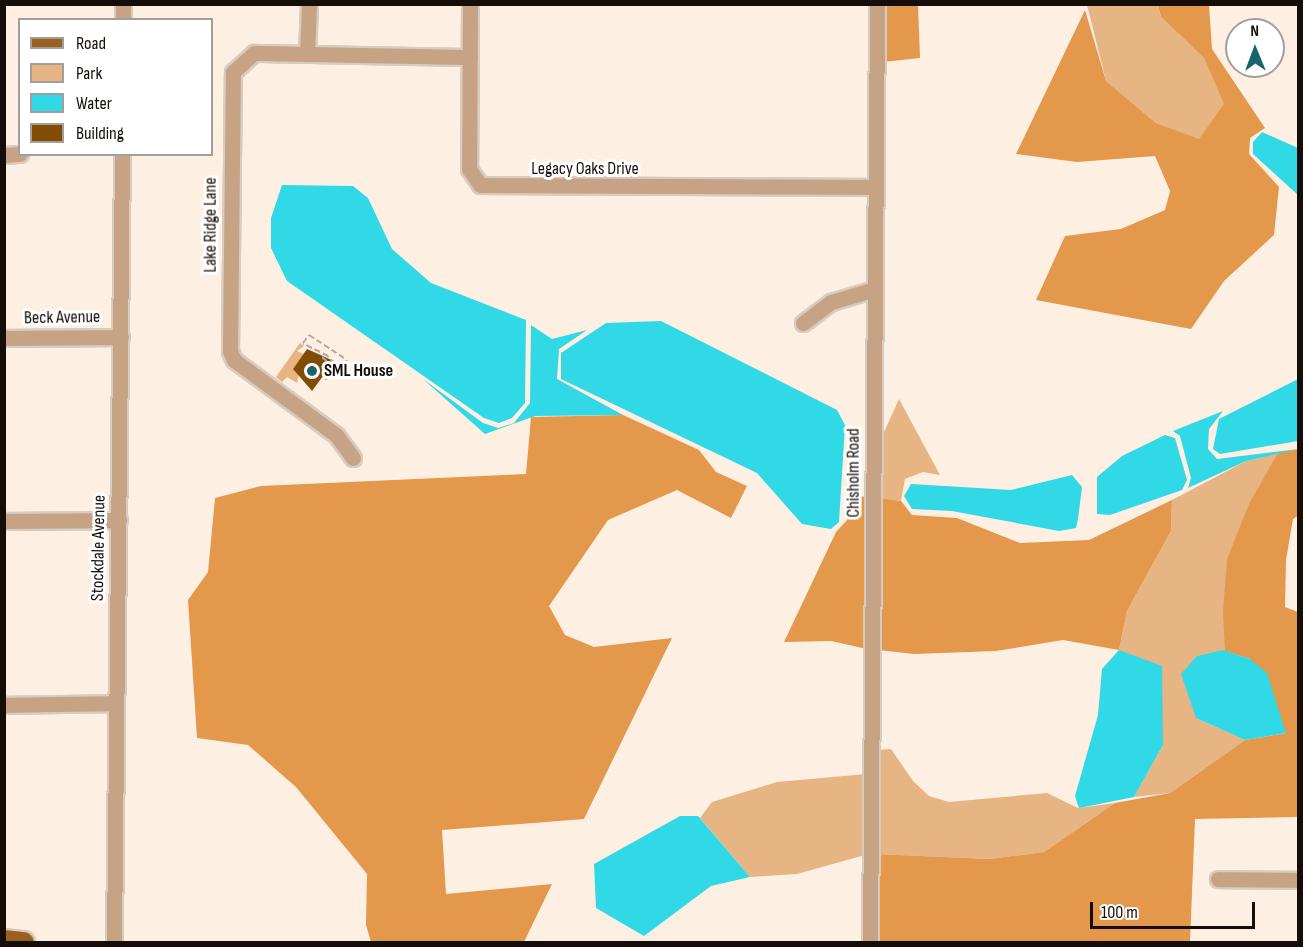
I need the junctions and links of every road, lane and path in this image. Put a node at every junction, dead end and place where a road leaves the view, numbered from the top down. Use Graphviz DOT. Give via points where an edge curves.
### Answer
graph roads {
  1 [pos="309,4"];
  2 [pos="470,4"];
  3 [pos="877,4"];
  4 [pos="307,54"];
  5 [pos="470,57"];
  6 [pos="122,156"];
  7 [pos="876,187"];
  8 [pos="875,289"];
  9 [pos="803,323"];
  10 [pos="121,337"];
  11 [pos="4,338"];
  12 [pos="332,366"];
  13 [pos="325,382"];
  14 [pos="353,458"];
  15 [pos="119,520"];
  16 [pos="4,521"];
  17 [pos="117,703"];
  18 [pos="4,705"];
  19 [pos="1218,879"];
  20 [pos="1299,880"];
  21 [pos="4,940"];
  22 [pos="24,942"];
  23 [pos="114,942"];
  24 [pos="870,942"];
  1 -- 4 [label="street"];
  2 -- 5 [label="street, Legacy Oaks Drive"];
  3 -- 7 [label="street, Chisholm Road"];
  4 -- 5 [label="street, Lake Ridge Lane"];
  4 -- 14 [label="street, Lake Ridge Lane" via="254,54 233,72 230,351 234,360 336,435"];
  5 -- 7 [label="street, Legacy Oaks Drive" via="469,169 490,189"];
  6 -- 10 [label="street, Stockdale Avenue"];
  7 -- 8 [label="street, Chisholm Road"];
  8 -- 9 [label="street" via="831,302"];
  8 -- 24 [label="street, Chisholm Road"];
  10 -- 11 [label="street, Beck Avenue"];
  10 -- 15 [label="street, Stockdale Avenue"];
  12 -- 12 [label="path" via="340,371 348,360 309,335 303,344 335,361"];
  12 -- 13 [label="path"];
  15 -- 16 [label="street"];
  15 -- 17 [label="street, Stockdale Avenue"];
  17 -- 18 [label="street"];
  17 -- 23 [label="street, Stockdale Avenue"];
  19 -- 20 [label="street"];
  21 -- 22 [label="main road"];
}
